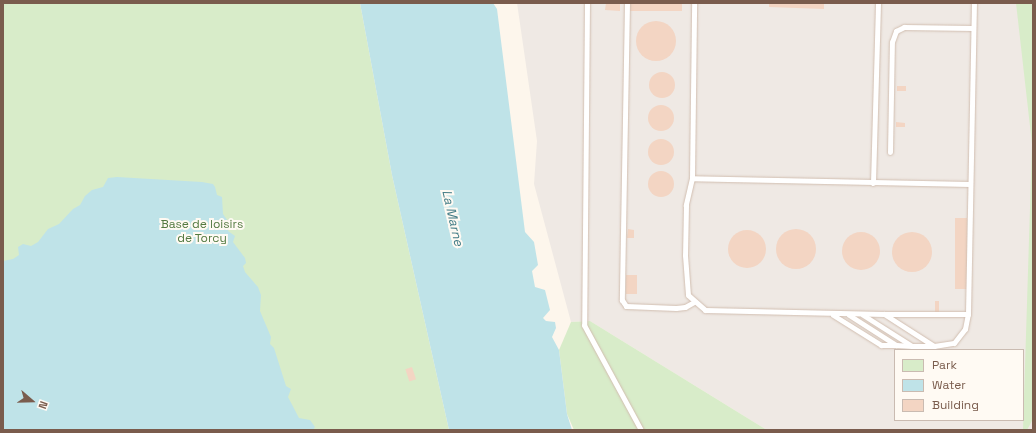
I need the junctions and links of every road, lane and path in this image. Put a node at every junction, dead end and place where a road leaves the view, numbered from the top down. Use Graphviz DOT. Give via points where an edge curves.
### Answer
graph roads {
  1 [pos="587,3"];
  2 [pos="627,3"];
  3 [pos="694,3"];
  4 [pos="878,3"];
  5 [pos="974,3"];
  6 [pos="973,28"];
  7 [pos="890,152"];
  8 [pos="692,178"];
  9 [pos="873,183"];
  10 [pos="970,184"];
  11 [pos="694,302"];
  12 [pos="832,314"];
  13 [pos="848,314"];
  14 [pos="862,314"];
  15 [pos="884,314"];
  16 [pos="968,314"];
  17 [pos="896,345"];
  18 [pos="912,346"];
  19 [pos="934,346"];
  20 [pos="641,430"];
  1 -- 20 [label="lane" via="584,325"];
  2 -- 11 [label="lane" via="622,300 626,306 676,308"];
  3 -- 8 [label="lane"];
  4 -- 9 [label="lane"];
  5 -- 6 [label="lane"];
  6 -- 7 [label="lane" via="904,27 896,31 892,42"];
  6 -- 10 [label="lane"];
  8 -- 9 [label="lane"];
  8 -- 11 [label="lane" via="686,205 685,255 688,294"];
  9 -- 10 [label="lane"];
  10 -- 16 [label="lane"];
  11 -- 12 [label="lane" via="705,310"];
  12 -- 13 [label="lane"];
  12 -- 17 [label="lane" via="881,345"];
  13 -- 14 [label="lane"];
  13 -- 17 [label="lane"];
  14 -- 15 [label="lane"];
  14 -- 18 [label="lane"];
  15 -- 16 [label="lane"];
  15 -- 19 [label="lane"];
  16 -- 19 [label="lane" via="965,329 954,343"];
  17 -- 18 [label="lane"];
  18 -- 19 [label="lane"];
}
